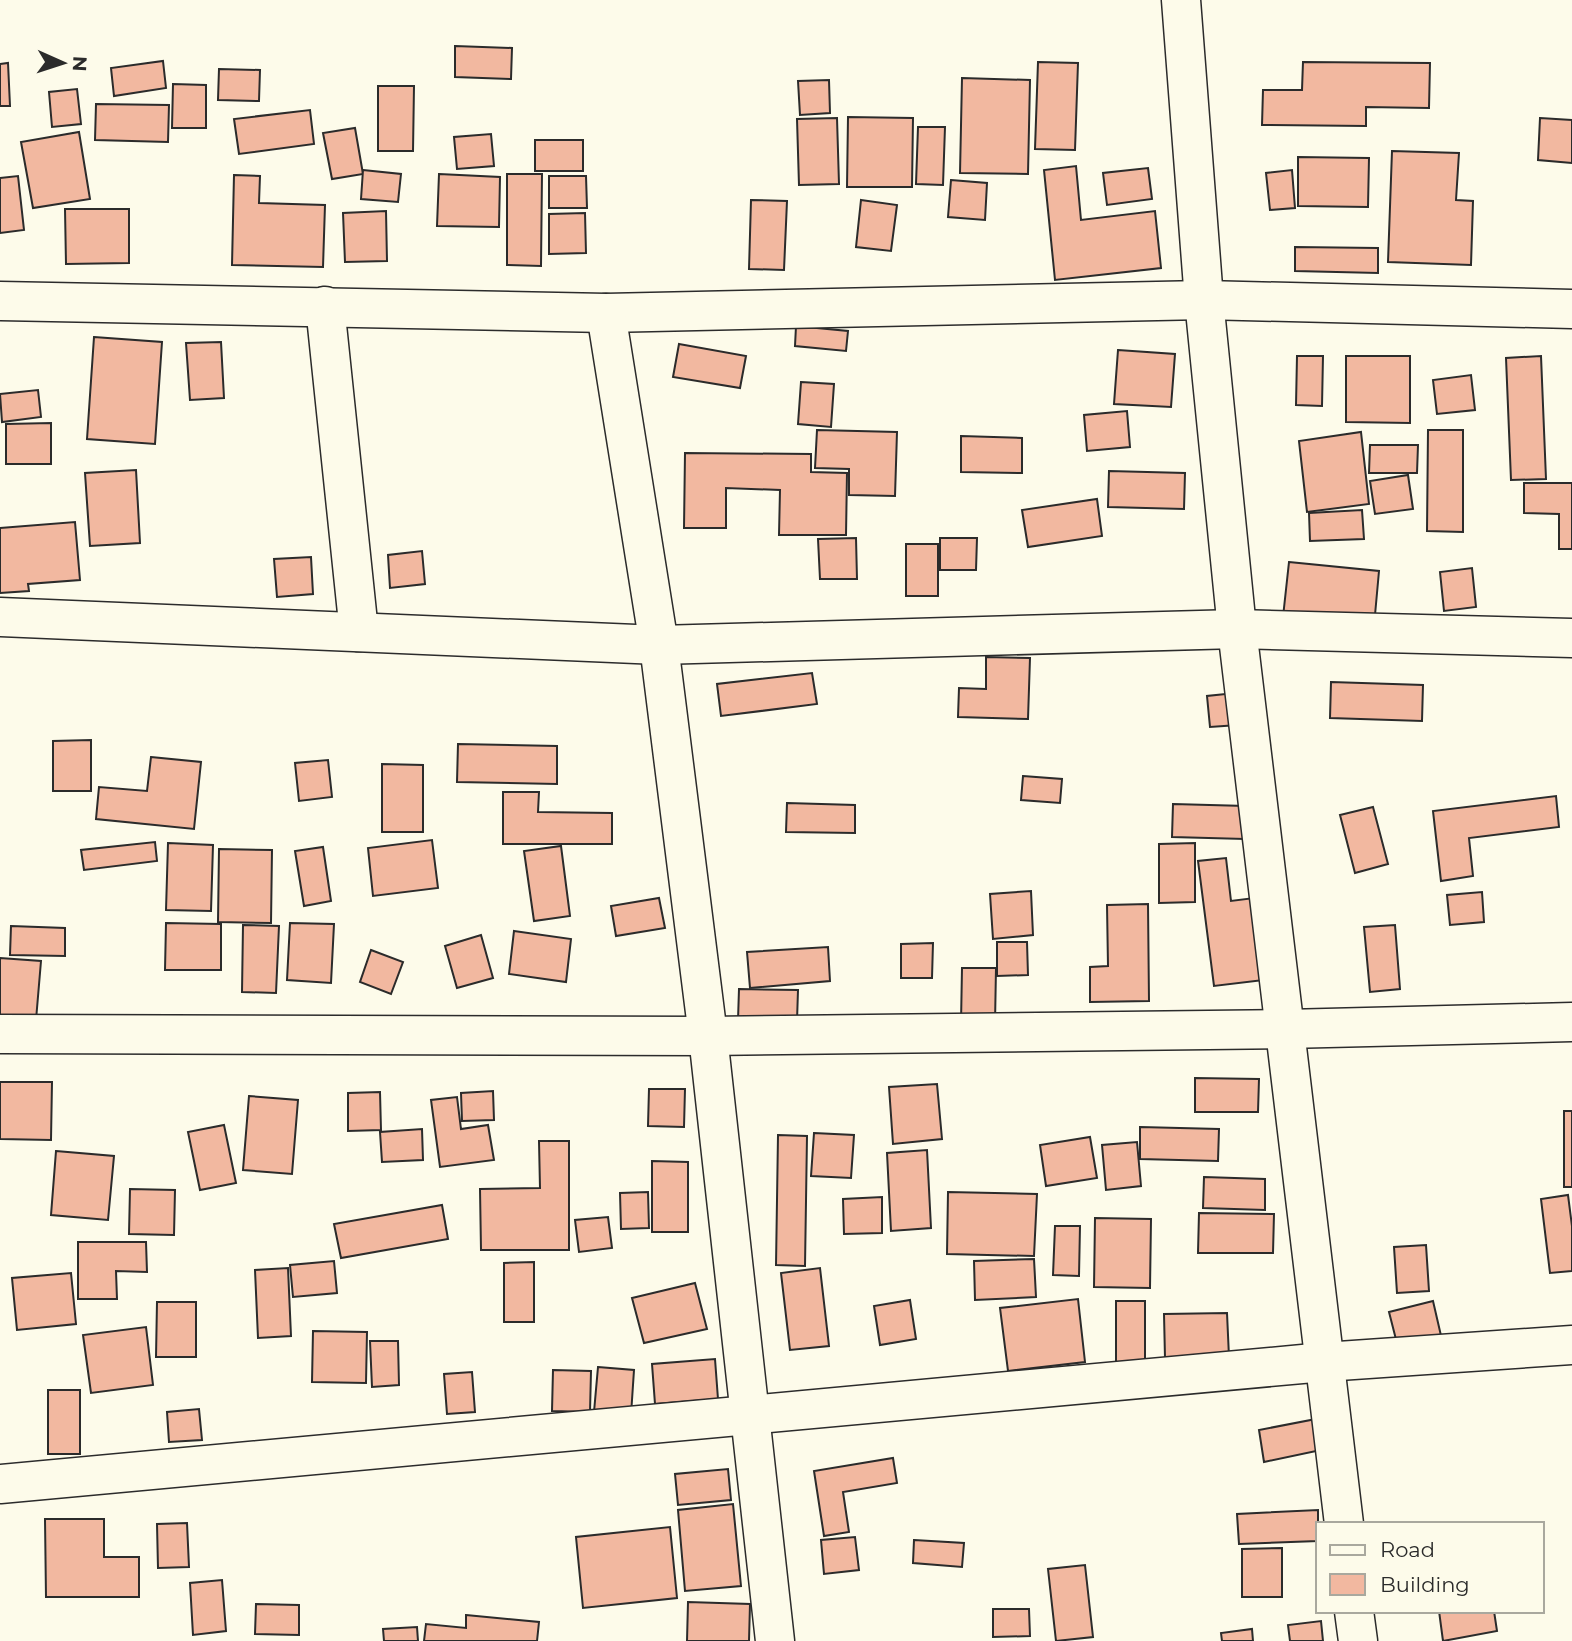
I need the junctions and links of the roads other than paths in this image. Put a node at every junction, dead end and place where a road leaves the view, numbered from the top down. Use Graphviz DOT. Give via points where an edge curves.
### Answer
graph roads {
  1 [pos="1181,0"];
  2 [pos="1204,300"];
  3 [pos="0,301"];
  4 [pos="325,306"];
  5 [pos="1572,309"];
  6 [pos="607,313"];
  7 [pos="0,617"];
  8 [pos="1237,629"];
  9 [pos="359,632"];
  10 [pos="1572,638"];
  11 [pos="659,645"];
  12 [pos="1572,1022"];
  13 [pos="1286,1029"];
  14 [pos="0,1034"];
  15 [pos="708,1036"];
  16 [pos="1572,1345"];
  17 [pos="1324,1362"];
  18 [pos="751,1416"];
  19 [pos="0,1484"];
  20 [pos="1344,1522"];
  21 [pos="1354,1613"];
  22 [pos="775,1641"];
  23 [pos="1358,1641"];
  1 -- 2 [label="street"];
  2 -- 5 [label="street"];
  2 -- 6 [label="street"];
  2 -- 8 [label="street"];
  3 -- 4 [label="street"];
  4 -- 6 [label="street"];
  4 -- 9 [label="street"];
  6 -- 11 [label="street"];
  7 -- 9 [label="street"];
  8 -- 10 [label="street"];
  8 -- 11 [label="street"];
  8 -- 13 [label="street"];
  9 -- 11 [label="street"];
  11 -- 15 [label="street"];
  12 -- 13 [label="street"];
  13 -- 15 [label="street"];
  13 -- 17 [label="street"];
  14 -- 15 [label="street"];
  15 -- 18 [label="street"];
  16 -- 17 [label="street"];
  17 -- 18 [label="street"];
  17 -- 20 [label="street"];
  18 -- 19 [label="street"];
  18 -- 22 [label="street"];
  21 -- 23 [label="street"];
}
